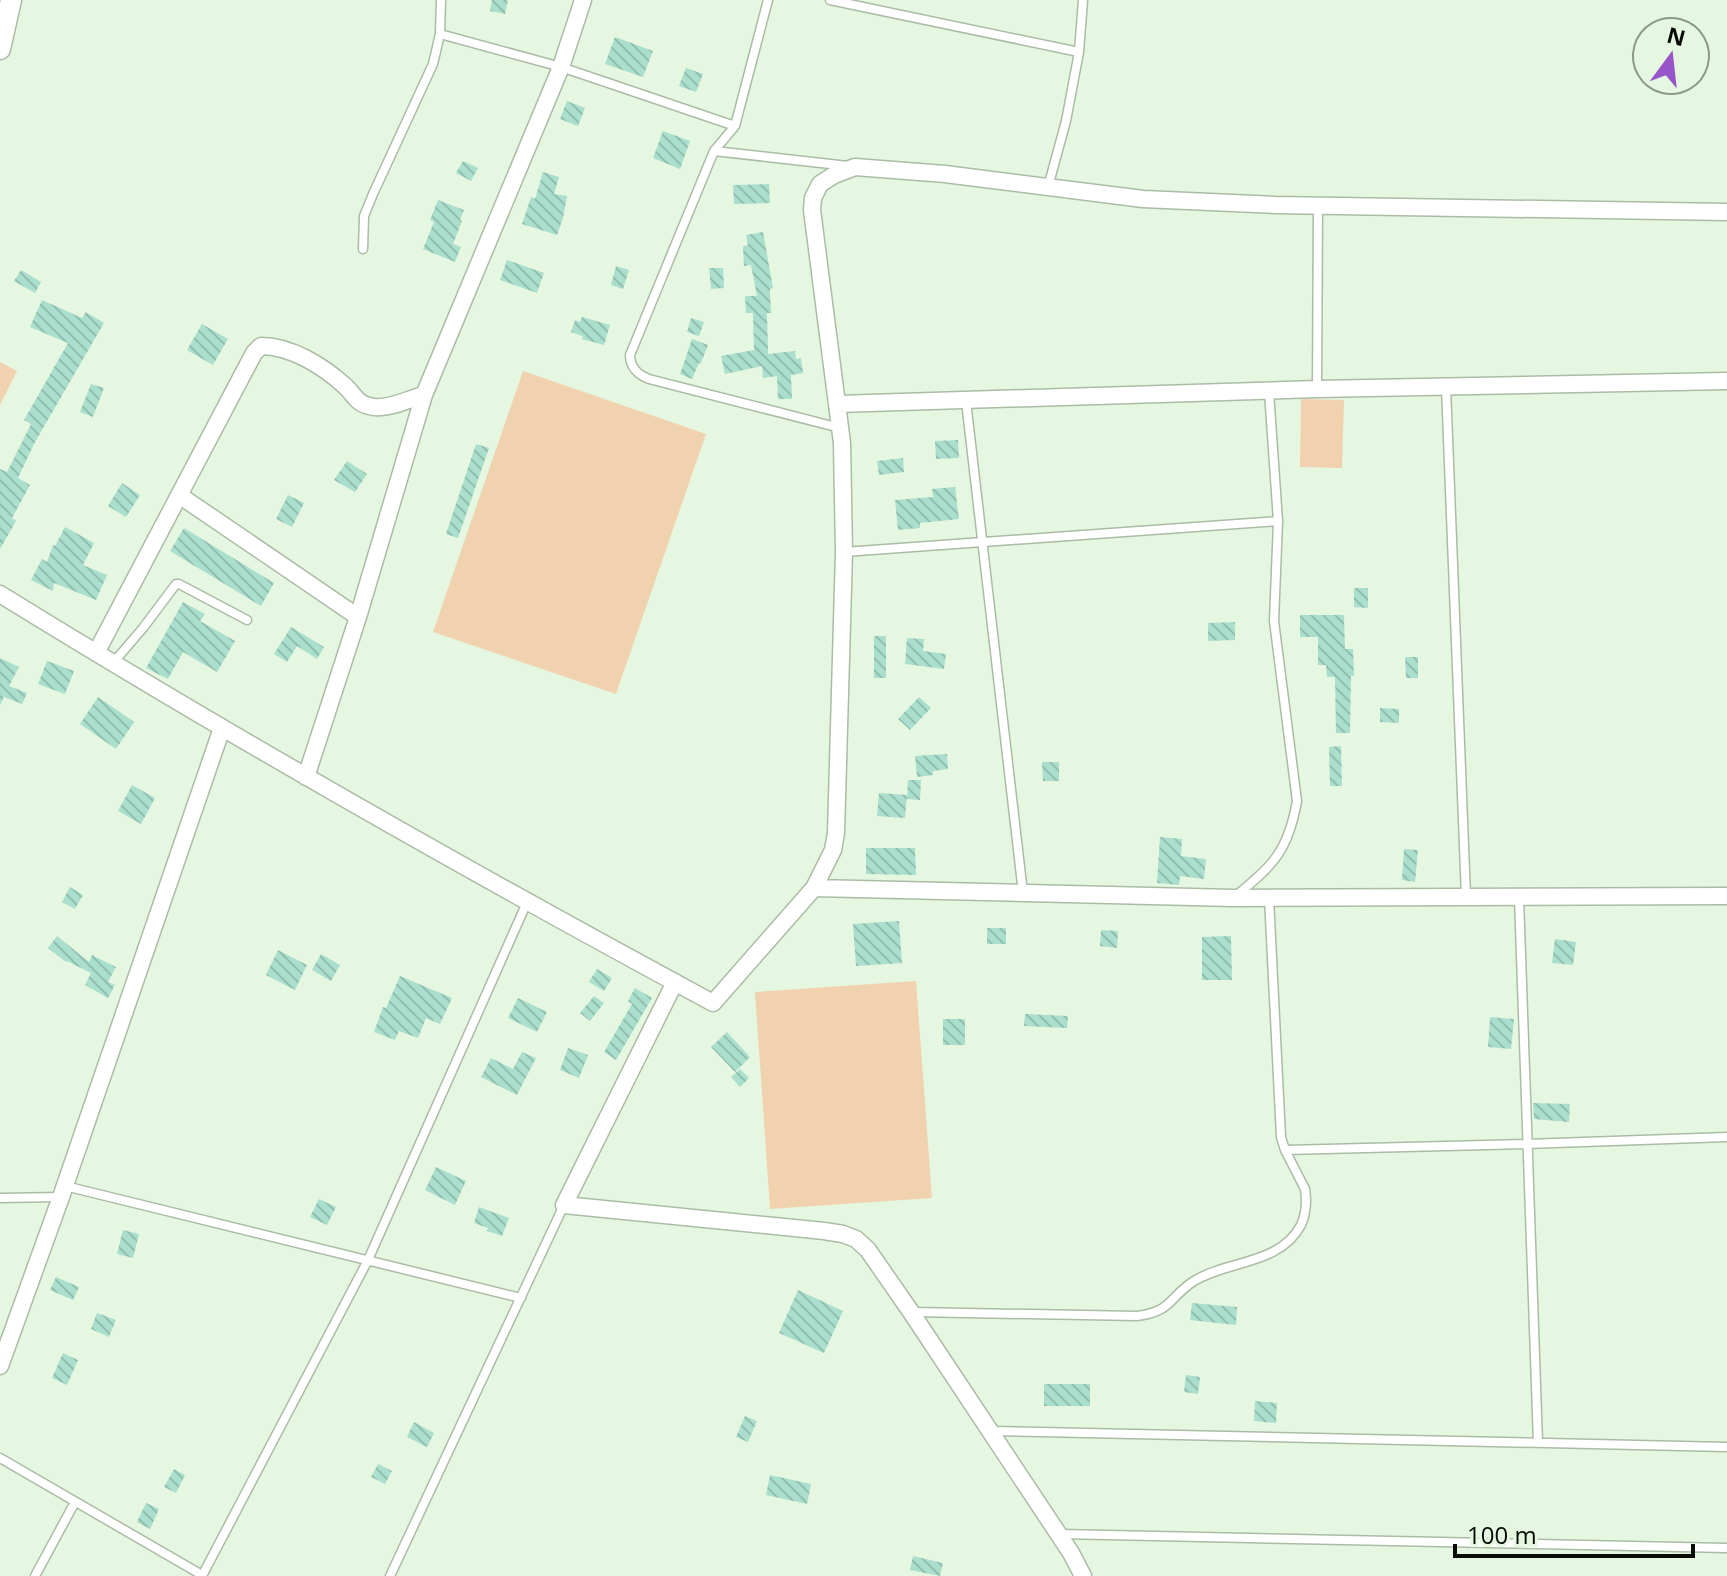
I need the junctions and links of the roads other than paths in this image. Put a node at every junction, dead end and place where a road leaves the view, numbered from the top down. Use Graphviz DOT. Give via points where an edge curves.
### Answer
graph roads {
  1 [pos="11,0"];
  2 [pos="441,0"];
  3 [pos="583,0"];
  4 [pos="768,0"];
  5 [pos="830,0"];
  6 [pos="1083,0"];
  7 [pos="440,34"];
  8 [pos="0,49"];
  9 [pos="1079,52"];
  10 [pos="561,67"];
  11 [pos="735,126"];
  12 [pos="714,151"];
  13 [pos="855,167"];
  14 [pos="1048,188"];
  15 [pos="1318,206"];
  16 [pos="1727,212"];
  17 [pos="363,249"];
  18 [pos="1727,381"];
  19 [pos="1446,387"];
  20 [pos="1317,389"];
  21 [pos="1269,392"];
  22 [pos="424,395"];
  23 [pos="966,400"];
  24 [pos="838,404"];
  25 [pos="840,428"];
  26 [pos="179,495"];
  27 [pos="1278,521"];
  28 [pos="982,542"];
  29 [pos="844,552"];
  30 [pos="0,594"];
  31 [pos="358,617"];
  32 [pos="247,620"];
  33 [pos="96,653"];
  34 [pos="113,663"];
  35 [pos="222,728"];
  36 [pos="306,777"];
  37 [pos="814,888"];
  38 [pos="1023,893"];
  39 [pos="1727,896"];
  40 [pos="1234,898"];
  41 [pos="1269,898"];
  42 [pos="1466,898"];
  43 [pos="1519,898"];
  44 [pos="528,900"];
  45 [pos="675,982"];
  46 [pos="1727,1137"];
  47 [pos="1526,1144"];
  48 [pos="1285,1150"];
  49 [pos="63,1191"];
  50 [pos="0,1198"];
  51 [pos="564,1205"];
  52 [pos="368,1260"];
  53 [pos="521,1298"];
  54 [pos="911,1312"];
  55 [pos="0,1366"];
  56 [pos="990,1431"];
  57 [pos="1538,1443"];
  58 [pos="1727,1447"];
  59 [pos="0,1458"];
  60 [pos="75,1502"];
  61 [pos="1058,1534"];
  62 [pos="1727,1548"];
  63 [pos="35,1576"];
  64 [pos="202,1576"];
  65 [pos="390,1576"];
  66 [pos="1083,1576"];
  1 -- 8 [label="street"];
  2 -- 7 [label="lane"];
  3 -- 10 [label="street"];
  4 -- 11 [label="lane"];
  5 -- 9 [label="lane"];
  6 -- 9 [label="lane"];
  7 -- 10 [label="lane"];
  7 -- 17 [label="lane" via="425,84 364,216"];
  9 -- 14 [label="lane"];
  10 -- 11 [label="lane"];
  10 -- 22 [label="street"];
  11 -- 12 [label="lane"];
  12 -- 13 [label="lane"];
  12 -- 25 [label="lane" via="630,355 631,365 649,379"];
  13 -- 14 [label="street"];
  13 -- 24 [label="street" via="820,184 812,210"];
  14 -- 15 [label="street" via="1143,199"];
  15 -- 16 [label="street"];
  15 -- 20 [label="lane"];
  18 -- 19 [label="street"];
  19 -- 20 [label="street"];
  19 -- 42 [label="lane"];
  20 -- 21 [label="street"];
  21 -- 23 [label="street"];
  21 -- 27 [label="lane"];
  22 -- 26 [label="street" via="380,408 366,406 314,363 276,346 261,346"];
  22 -- 31 [label="street"];
  23 -- 24 [label="street"];
  23 -- 28 [label="lane"];
  24 -- 25 [label="street"];
  25 -- 29 [label="street"];
  26 -- 31 [label="street"];
  26 -- 33 [label="street"];
  27 -- 28 [label="lane"];
  27 -- 40 [label="lane" via="1274,621 1297,801 1282,850"];
  28 -- 29 [label="lane"];
  28 -- 38 [label="lane"];
  29 -- 37 [label="street" via="836,833"];
  30 -- 33 [label="street"];
  31 -- 36 [label="street"];
  32 -- 34 [label="lane" via="176,584"];
  33 -- 34 [label="street"];
  34 -- 35 [label="street"];
  35 -- 36 [label="street"];
  35 -- 49 [label="street"];
  36 -- 44 [label="street"];
  37 -- 38 [label="street"];
  37 -- 45 [label="street" via="713,1003"];
  38 -- 40 [label="street"];
  39 -- 43 [label="street"];
  40 -- 41 [label="street"];
  41 -- 42 [label="street"];
  41 -- 48 [label="lane"];
  42 -- 43 [label="street"];
  43 -- 47 [label="lane"];
  44 -- 45 [label="street"];
  44 -- 52 [label="lane"];
  45 -- 51 [label="street"];
  46 -- 47 [label="lane"];
  47 -- 48 [label="lane"];
  47 -- 57 [label="lane"];
  48 -- 54 [label="lane" via="1306,1197 1304,1219 1291,1240 1268,1255 1193,1282 1152,1314"];
  49 -- 50 [label="lane"];
  49 -- 52 [label="lane"];
  49 -- 55 [label="street"];
  51 -- 53 [label="lane"];
  51 -- 54 [label="street" via="843,1234 868,1250"];
  52 -- 53 [label="lane"];
  52 -- 64 [label="lane"];
  53 -- 65 [label="lane"];
  54 -- 56 [label="street"];
  56 -- 57 [label="lane"];
  56 -- 61 [label="street"];
  57 -- 58 [label="lane"];
  59 -- 60 [label="lane"];
  60 -- 63 [label="lane"];
  60 -- 64 [label="lane"];
  61 -- 62 [label="lane"];
  61 -- 66 [label="street"];
}
